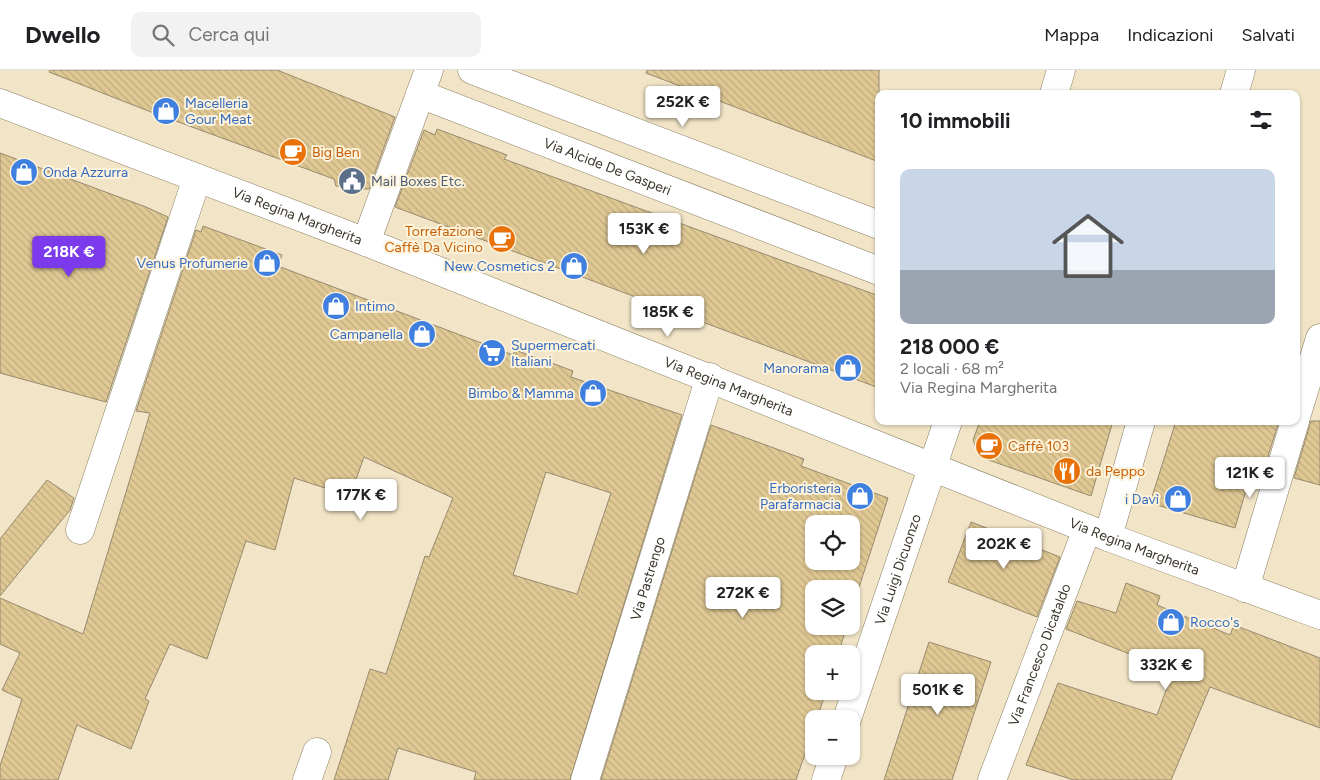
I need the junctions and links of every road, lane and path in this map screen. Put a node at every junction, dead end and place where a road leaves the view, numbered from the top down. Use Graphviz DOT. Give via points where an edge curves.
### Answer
graph roads {
  1 [pos="472,70"];
  2 [pos="1061,70"];
  3 [pos="1241,70"];
  4 [pos="420,78"];
  5 [pos="1055,90"];
  6 [pos="1235,90"];
  7 [pos="0,104"];
  8 [pos="197,178"];
  9 [pos="875,223"];
  10 [pos="366,242"];
  11 [pos="875,268"];
  12 [pos="1320,338"];
  13 [pos="710,377"];
  14 [pos="1300,404"];
  15 [pos="947,425"];
  16 [pos="1139,425"];
  17 [pos="1294,425"];
  18 [pos="932,468"];
  19 [pos="80,530"];
  20 [pos="1098,533"];
  21 [pos="1245,588"];
  22 [pos="1320,615"];
  23 [pos="850,710"];
  24 [pos="317,752"];
  25 [pos="831,765"];
  26 [pos="307,780"];
  27 [pos="585,780"];
  28 [pos="826,780"];
  29 [pos="992,780"];
  1 -- 9 [label="street"];
  2 -- 5 [label="street"];
  3 -- 6 [label="street"];
  4 -- 10 [label="street, Via Alcide De Gasperi"];
  4 -- 11 [label="street, Via Alcide De Gasperi"];
  7 -- 8 [label="street, Via Regina Margherita"];
  8 -- 10 [label="street, Via Regina Margherita"];
  8 -- 19 [label="street"];
  10 -- 13 [label="street, Via Regina Margherita"];
  12 -- 14 [label="street"];
  13 -- 18 [label="street, Via Regina Margherita"];
  13 -- 27 [label="street, Via Pastrengo"];
  15 -- 18 [label="street, Via Luigi Dicuonzo"];
  16 -- 20 [label="street, Via Francesco Dicataldo"];
  17 -- 21 [label="street"];
  18 -- 20 [label="street, Via Regina Margherita"];
  18 -- 23 [label="street, Via Luigi Dicuonzo"];
  20 -- 21 [label="street, Via Regina Margherita"];
  20 -- 29 [label="street, Via Francesco Dicataldo"];
  21 -- 22 [label="street, Via Regina Margherita"];
  24 -- 26 [label="street"];
  25 -- 28 [label="street"];
}
